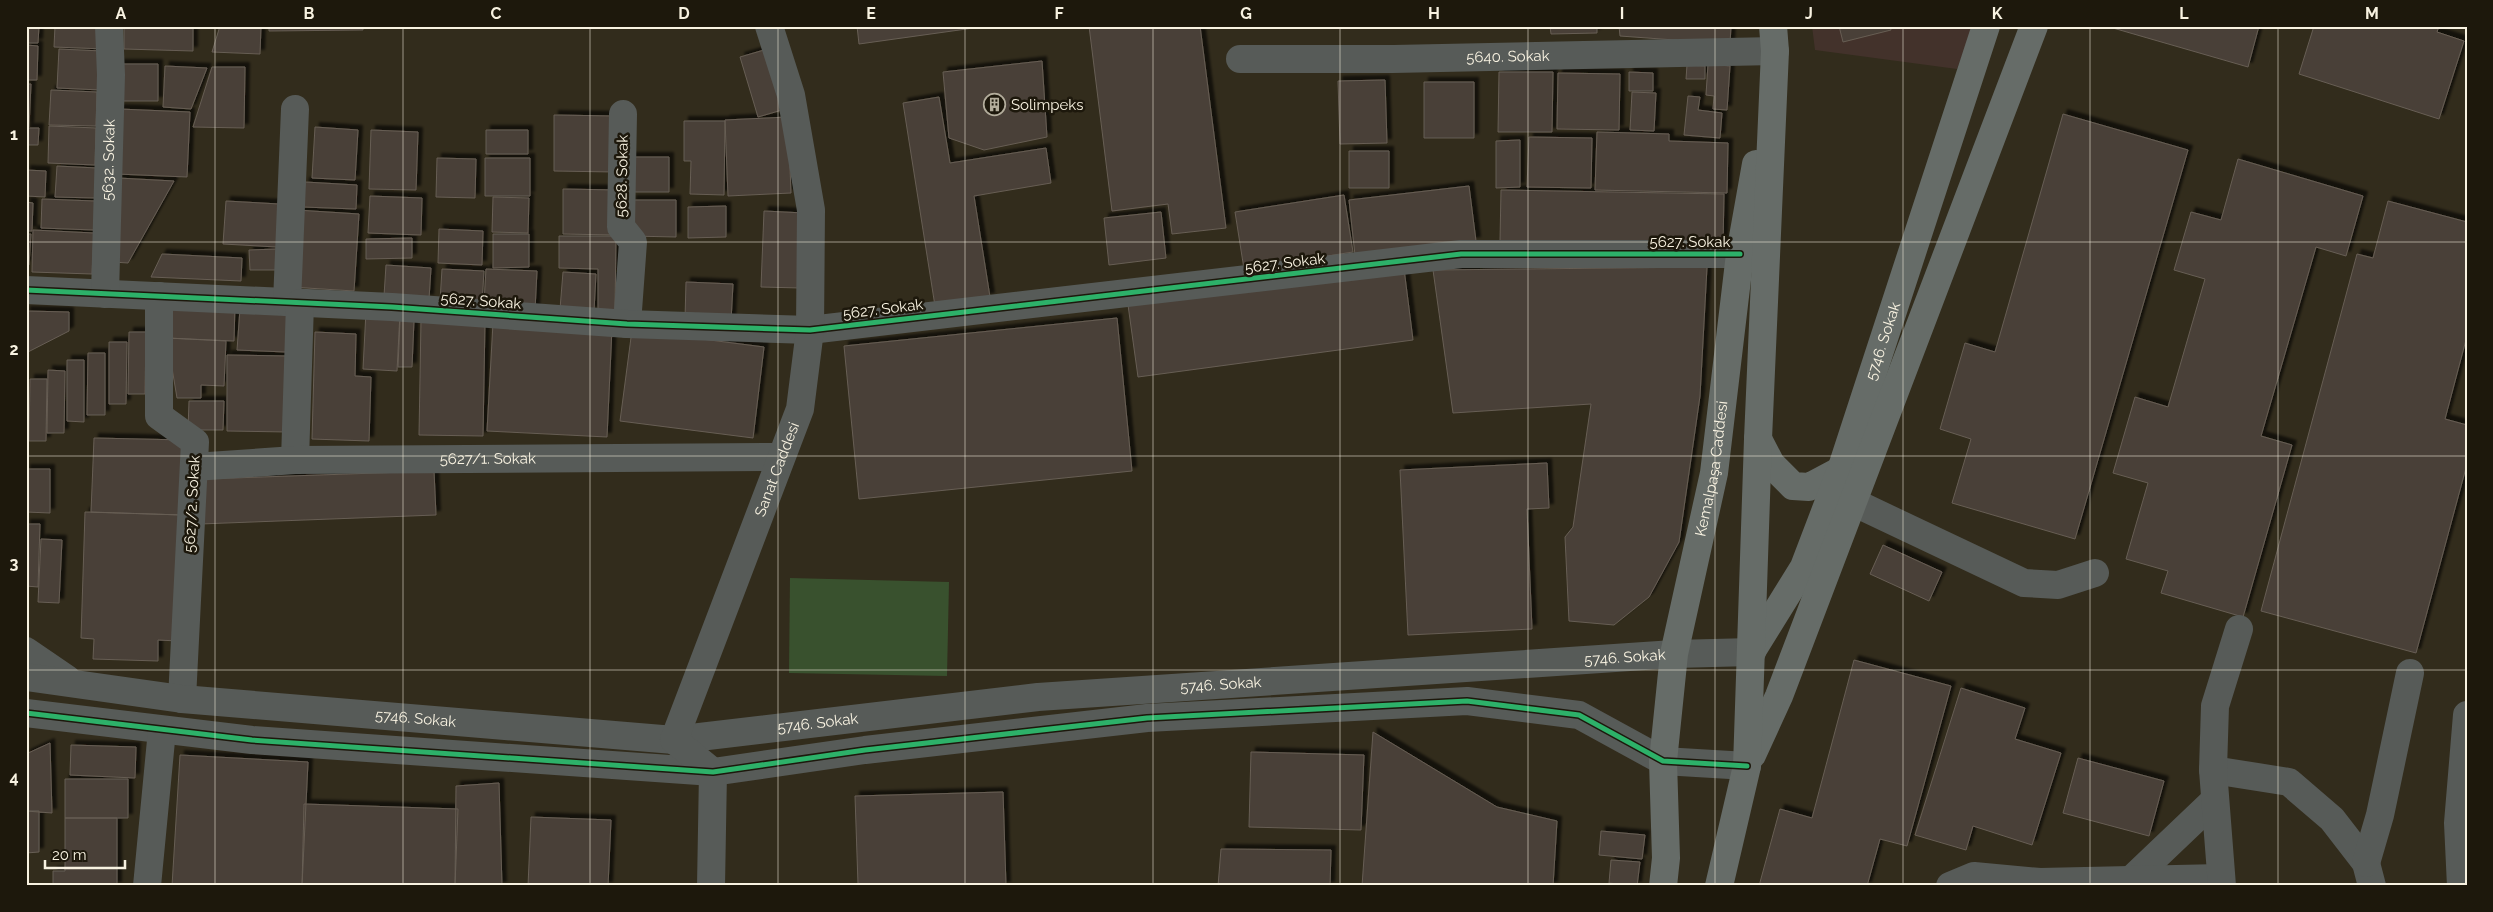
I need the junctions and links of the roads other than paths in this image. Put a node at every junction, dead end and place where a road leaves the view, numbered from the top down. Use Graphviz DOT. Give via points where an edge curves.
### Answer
graph roads {
  1 [pos="109,26"];
  2 [pos="769,26"];
  3 [pos="1986,26"];
  4 [pos="2034,26"];
  5 [pos="1774,39"];
  6 [pos="1240,59"];
  7 [pos="295,109"];
  8 [pos="623,114"];
  9 [pos="1740,254"];
  10 [pos="26,290"];
  11 [pos="105,294"];
  12 [pos="159,296"];
  13 [pos="294,303"];
  14 [pos="627,324"];
  15 [pos="810,330"];
  16 [pos="1758,438"];
  17 [pos="781,457"];
  18 [pos="295,460"];
  19 [pos="194,467"];
  20 [pos="1841,470"];
  21 [pos="1852,502"];
  22 [pos="2094,573"];
  23 [pos="2239,629"];
  24 [pos="26,651"];
  25 [pos="1752,652"];
  26 [pos="1674,654"];
  27 [pos="2410,673"];
  28 [pos="26,677"];
  29 [pos="74,684"];
  30 [pos="182,699"];
  31 [pos="38,715"];
  32 [pos="2467,715"];
  33 [pos="162,730"];
  34 [pos="26,731"];
  35 [pos="674,740"];
  36 [pos="1663,761"];
  37 [pos="1747,766"];
  38 [pos="2213,770"];
  39 [pos="712,772"];
  40 [pos="2215,800"];
  41 [pos="2369,874"];
  42 [pos="2131,880"];
  43 [pos="2221,882"];
  44 [pos="2041,884"];
  45 [pos="147,886"];
  46 [pos="711,886"];
  47 [pos="1663,886"];
  48 [pos="1719,886"];
  49 [pos="1950,886"];
  50 [pos="2461,886"];
  1 -- 11 [label="street, 5632. Sokak" via="111,75"];
  2 -- 15 [label="street, Sanat Caddesi" via="791,95 811,210"];
  3 -- 20 [label="main road, 5746. Sokak"];
  4 -- 21 [label="main road, 5746. Sokak"];
  5 -- 6 [label="street, 5640. Sokak" via="1403,58"];
  5 -- 9 [label="main road, Kemalpaşa Caddesi"];
  5 -- 16 [label="main road"];
  7 -- 13 [label="street"];
  8 -- 14 [label="street, 5628. Sokak" via="621,227 633,242"];
  9 -- 15 [label="street, 5627. Sokak" via="1461,254"];
  9 -- 26 [label="main road, Kemalpaşa Caddesi" via="1714,473"];
  10 -- 11 [label="street, 5627. Sokak"];
  11 -- 12 [label="street, 5627. Sokak"];
  12 -- 13 [label="street, 5627. Sokak"];
  12 -- 19 [label="street, 5627/2. Sokak" via="159,416 194,442"];
  13 -- 14 [label="street, 5627. Sokak"];
  13 -- 18 [label="street"];
  14 -- 15 [label="street, 5627. Sokak"];
  15 -- 17 [label="street, Sanat Caddesi" via="800,409"];
  16 -- 20 [label="main road" via="1771,464 1792,486 1808,487"];
  16 -- 25 [label="main road"];
  17 -- 18 [label="street, 5627/1. Sokak"];
  17 -- 35 [label="street, Sanat Caddesi"];
  18 -- 19 [label="street, 5627/1. Sokak"];
  19 -- 30 [label="street, 5627/2. Sokak"];
  20 -- 25 [label="main road, 5746. Sokak" via="1804,567"];
  21 -- 22 [label="street" via="2024,583 2058,585"];
  21 -- 37 [label="main road, 5746. Sokak" via="1779,696"];
  23 -- 38 [label="street" via="2215,706"];
  24 -- 29 [label="street"];
  25 -- 26 [label="street, 5746. Sokak"];
  25 -- 37 [label="main road"];
  26 -- 35 [label="street, 5746. Sokak" via="1038,697"];
  26 -- 36 [label="main road, Kemalpaşa Caddesi"];
  27 -- 41 [label="street"];
  28 -- 29 [label="street, 5746. Sokak"];
  29 -- 30 [label="street, 5746. Sokak"];
  30 -- 35 [label="street, 5746. Sokak"];
  31 -- 33 [label="street"];
  31 -- 34 [label="street"];
  32 -- 50 [label="street" via="2458,823"];
  33 -- 39 [label="street" via="281,743"];
  33 -- 45 [label="street"];
  35 -- 39 [label="street"];
  36 -- 37 [label="street"];
  36 -- 39 [label="street" via="1579,715 1467,701 1147,718 865,750"];
  36 -- 47 [label="main road, Kemalpaşa Caddesi" via="1666,858"];
  37 -- 48 [label="main road"];
  38 -- 40 [label="street"];
  38 -- 41 [label="street" via="2289,782 2332,819"];
  39 -- 46 [label="street"];
  40 -- 42 [label="street"];
  40 -- 43 [label="street"];
  42 -- 43 [label="street"];
  42 -- 44 [label="street"];
  44 -- 49 [label="street" via="1974,876"];
}
